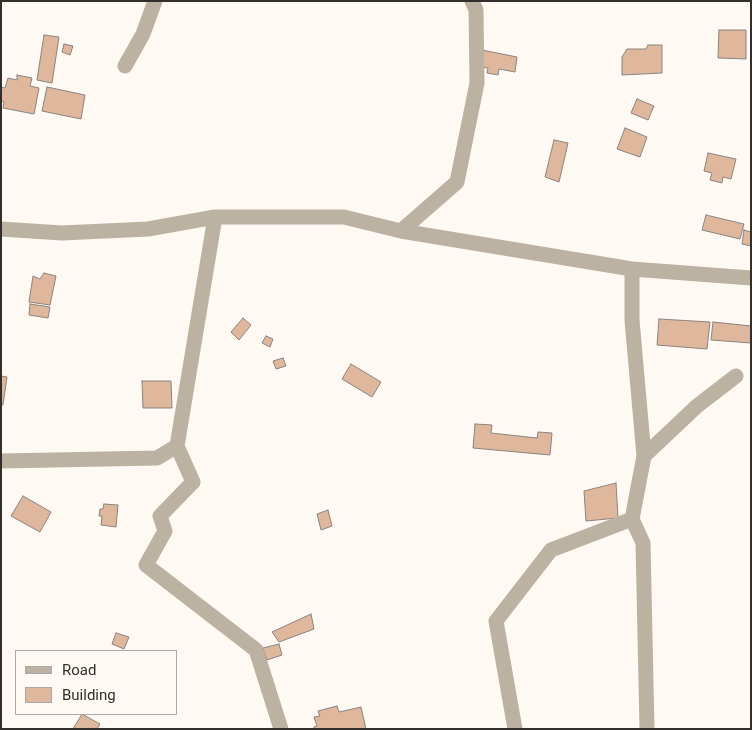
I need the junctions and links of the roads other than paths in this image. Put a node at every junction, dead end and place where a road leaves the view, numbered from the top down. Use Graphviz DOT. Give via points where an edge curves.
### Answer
graph roads {
  1 [pos="155,1"];
  2 [pos="477,4"];
  3 [pos="125,66"];
  4 [pos="215,217"];
  5 [pos="1,229"];
  6 [pos="400,231"];
  7 [pos="632,270"];
  8 [pos="751,278"];
  9 [pos="736,376"];
  10 [pos="177,446"];
  11 [pos="644,456"];
  12 [pos="1,461"];
  13 [pos="632,519"];
  14 [pos="281,729"];
  15 [pos="515,729"];
  16 [pos="647,729"];
  1 -- 3 [label="street" via="143,34"];
  2 -- 6 [label="street" via="477,83 457,182"];
  4 -- 5 [label="street" via="148,229 62,233"];
  4 -- 6 [label="street" via="344,216"];
  4 -- 10 [label="street"];
  6 -- 7 [label="street"];
  7 -- 8 [label="street"];
  7 -- 11 [label="street" via="632,320"];
  9 -- 11 [label="street" via="697,406"];
  10 -- 12 [label="street" via="157,458"];
  10 -- 14 [label="street" via="193,482 160,516 165,531 146,565 256,650"];
  11 -- 13 [label="street"];
  13 -- 15 [label="street" via="551,550 496,621"];
  13 -- 16 [label="street" via="643,543"];
}
